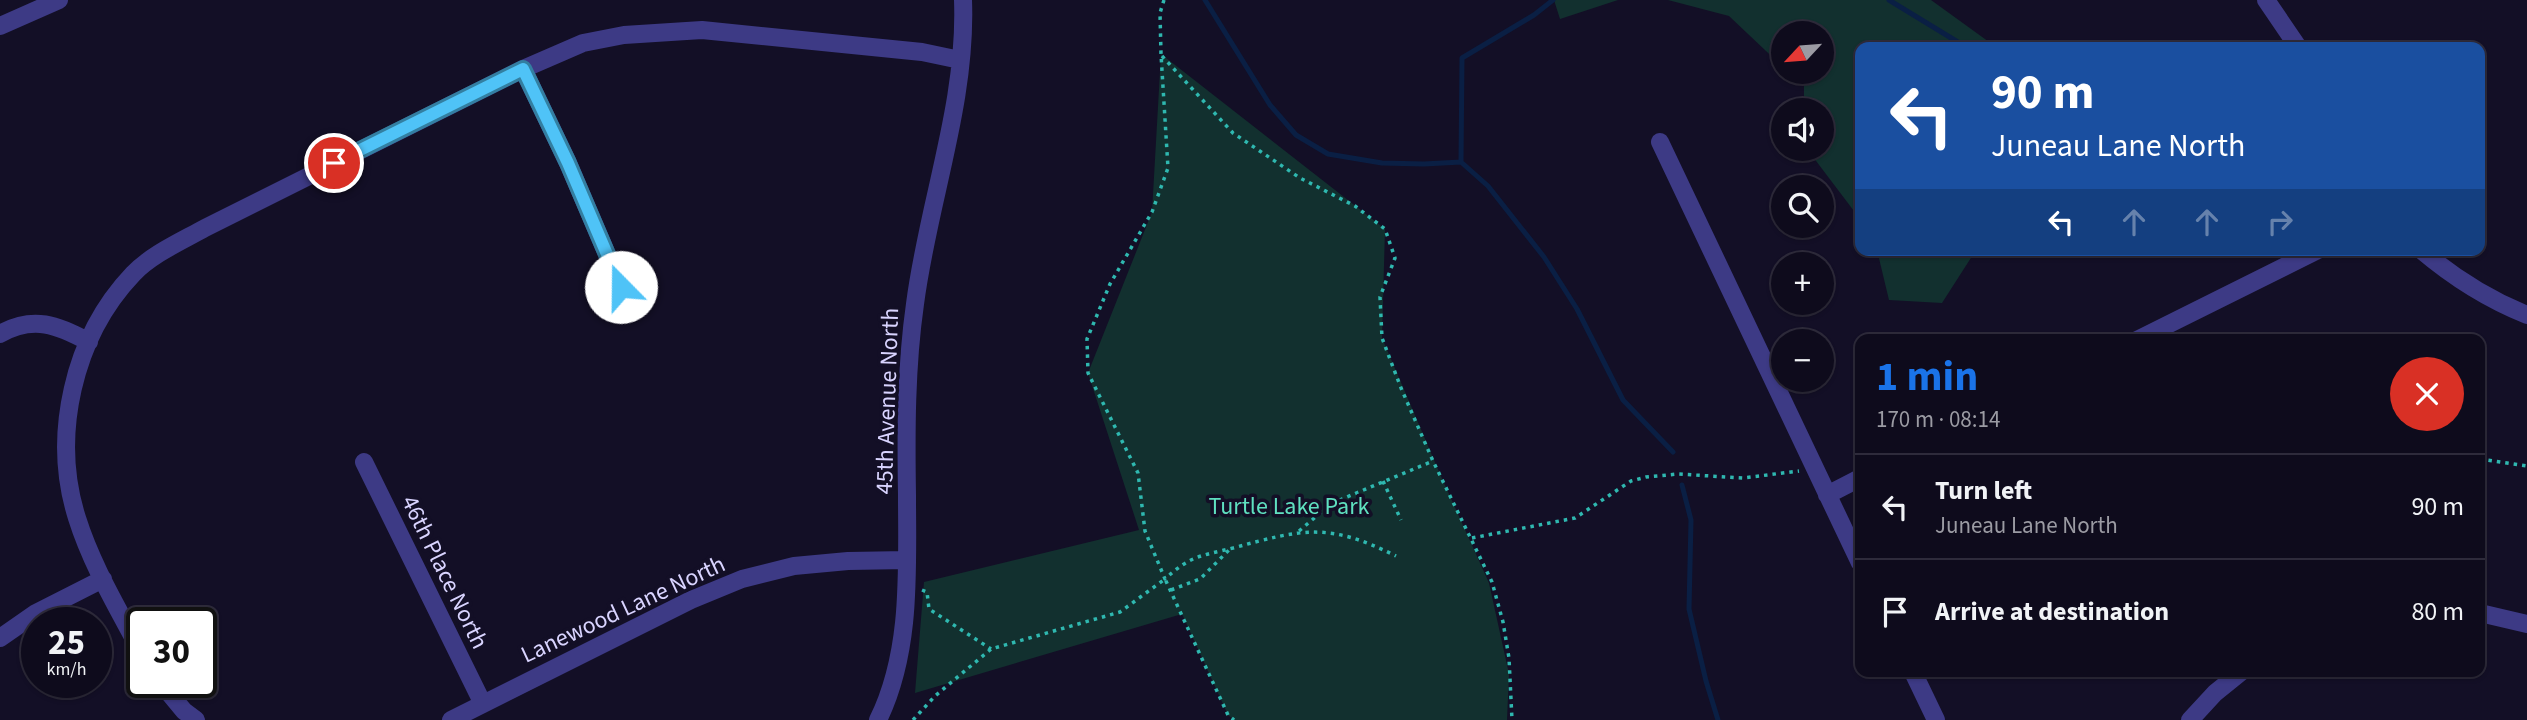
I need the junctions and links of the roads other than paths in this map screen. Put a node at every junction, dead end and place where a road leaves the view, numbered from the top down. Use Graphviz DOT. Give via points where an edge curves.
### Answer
graph roads {
  1 [pos="59,0"];
  2 [pos="964,0"];
  3 [pos="2266,0"];
  4 [pos="0,26"];
  5 [pos="2295,42"];
  6 [pos="960,60"];
  7 [pos="523,69"];
  8 [pos="1660,142"];
  9 [pos="2306,256"];
  10 [pos="2428,256"];
  11 [pos="621,287"];
  12 [pos="2527,315"];
  13 [pos="0,334"];
  14 [pos="2149,334"];
  15 [pos="89,342"];
  16 [pos="363,462"];
  17 [pos="1855,481"];
  18 [pos="1827,495"];
  19 [pos="1855,553"];
  20 [pos="907,560"];
  21 [pos="103,579"];
  22 [pos="2485,614"];
  23 [pos="126,623"];
  24 [pos="2527,624"];
  25 [pos="0,638"];
  26 [pos="1915,677"];
  27 [pos="2235,677"];
  28 [pos="173,698"];
  29 [pos="483,704"];
  30 [pos="196,720"];
  31 [pos="451,720"];
  32 [pos="878,720"];
  33 [pos="1936,720"];
  34 [pos="2190,720"];
  1 -- 4 [label="street"];
  2 -- 6 [label="street, 45th Avenue North"];
  3 -- 5 [label="street"];
  6 -- 7 [label="street" via="922,52 702,30 583,43"];
  6 -- 20 [label="street, 45th Avenue North" via="951,134 915,301 909,356"];
  7 -- 11 [label="street"];
  7 -- 15 [label="street" via="169,248 134,273 108,305"];
  8 -- 18 [label="street"];
  9 -- 14 [label="street"];
  10 -- 12 [label="street" via="2461,282"];
  13 -- 15 [label="street" via="28,323 47,324"];
  15 -- 21 [label="street" via="73,383 66,428 67,474 77,518"];
  16 -- 29 [label="street, 46th Place North"];
  17 -- 18 [label="street"];
  18 -- 19 [label="street"];
  20 -- 29 [label="street, Lanewood Lane North" via="794,566 742,579"];
  20 -- 32 [label="street, 45th Avenue North" via="904,626 896,669"];
  21 -- 23 [label="street"];
  21 -- 25 [label="street" via="36,613"];
  22 -- 24 [label="street"];
  26 -- 33 [label="street"];
  27 -- 34 [label="street"];
  28 -- 30 [label="street"];
  29 -- 31 [label="street, Lanewood Lane North"];
}
